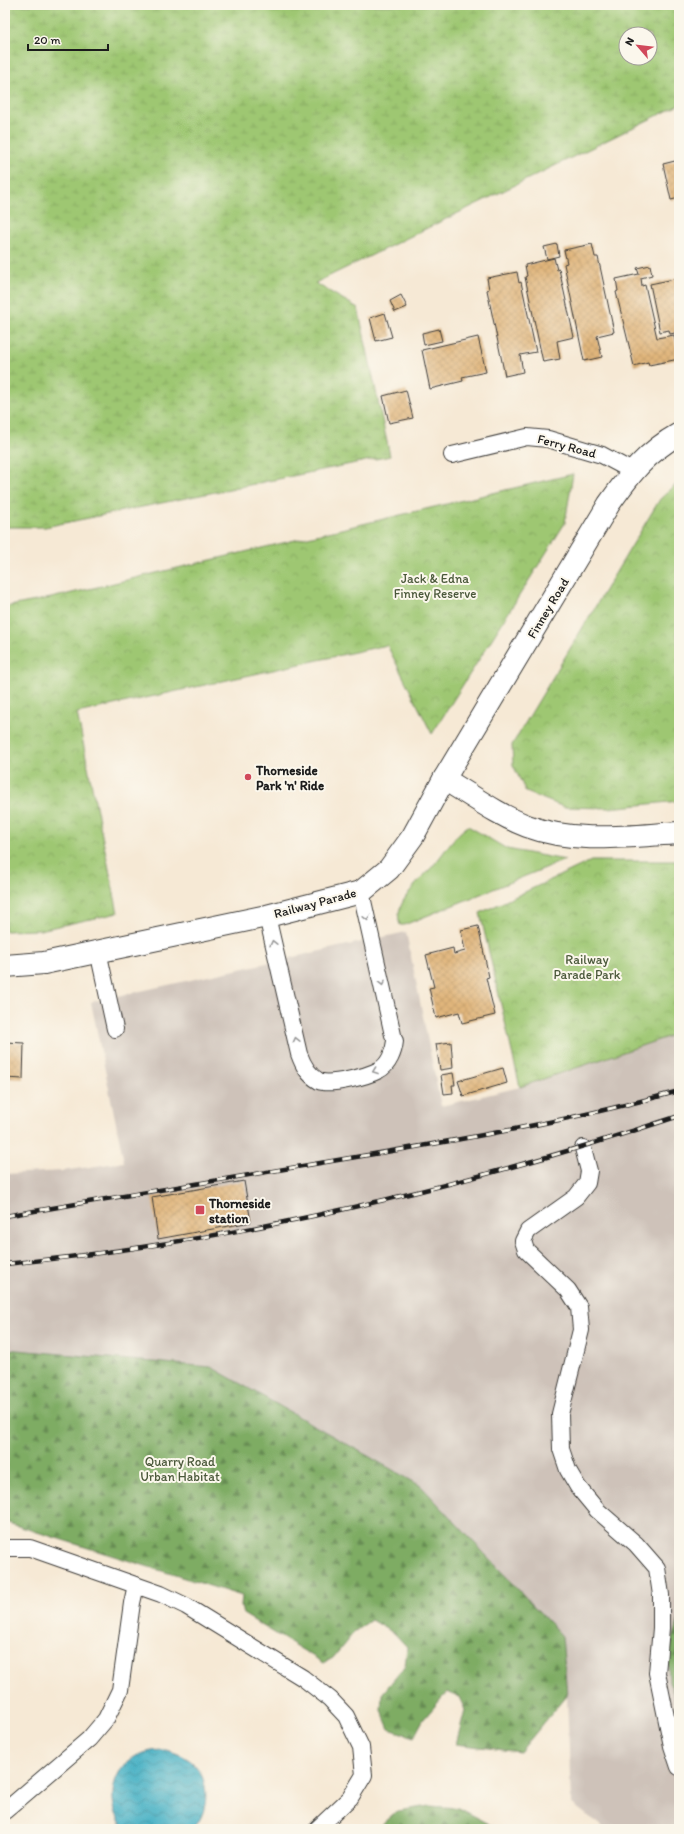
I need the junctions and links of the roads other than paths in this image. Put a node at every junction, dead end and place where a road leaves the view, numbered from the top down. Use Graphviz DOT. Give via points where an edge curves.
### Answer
graph roads {
  1 [pos="670,439"];
  2 [pos="452,455"];
  3 [pos="632,471"];
  4 [pos="444,779"];
  5 [pos="679,832"];
  6 [pos="361,892"];
  7 [pos="267,916"];
  8 [pos="98,951"];
  9 [pos="5,966"];
  10 [pos="115,1028"];
  11 [pos="583,1148"];
  12 [pos="5,1548"];
  13 [pos="136,1584"];
  14 [pos="679,1767"];
  15 [pos="5,1811"];
  16 [pos="317,1829"];
  1 -- 3 [label="street, Finney Road"];
  2 -- 3 [label="lane, Ferry Road" via="527,437 548,439 602,455"];
  3 -- 4 [label="street, Finney Road" via="609,504"];
  4 -- 5 [label="street" via="506,816 546,832 599,838"];
  4 -- 6 [label="street, Railway Parade" via="413,836 389,870"];
  6 -- 7 [label="street, Railway Parade"];
  6 -- 7 [label="lane, one-way" via="394,1038 394,1049 380,1070 329,1083 311,1076 299,1054"];
  7 -- 8 [label="street, Railway Parade"];
  8 -- 9 [label="street, Railway Parade" via="44,963"];
  8 -- 10 [label="lane"];
  11 -- 14 [label="lane" via="589,1171 587,1183 576,1197 528,1231 523,1241 526,1250 568,1290 579,1307 580,1330 560,1414 561,1449 568,1470 597,1510 636,1544 658,1568 661,1595 658,1673 670,1739"];
  12 -- 13 [label="lane" via="30,1548"];
  13 -- 15 [label="lane" via="120,1690 106,1719 89,1739"];
  13 -- 16 [label="lane" via="186,1606 296,1674 330,1698 346,1716 361,1747 364,1775 350,1798"];
}
